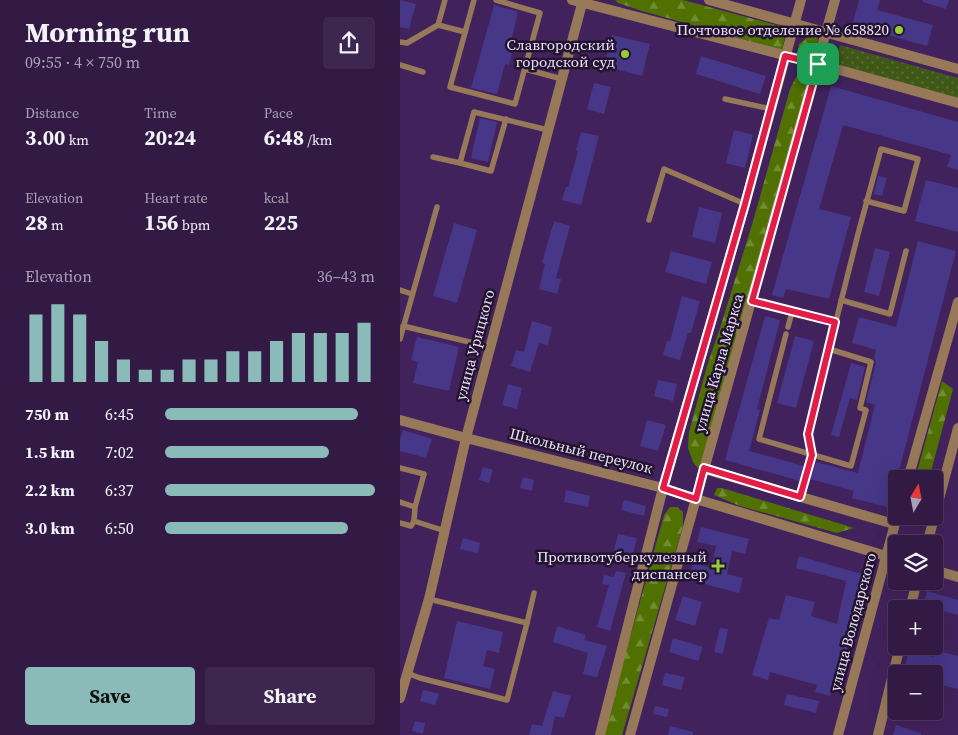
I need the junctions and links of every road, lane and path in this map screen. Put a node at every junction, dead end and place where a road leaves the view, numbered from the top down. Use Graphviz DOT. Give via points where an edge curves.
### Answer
graph roads {
  1 [pos="445,0"];
  2 [pos="474,0"];
  3 [pos="496,0"];
  4 [pos="709,0"];
  5 [pos="801,0"];
  6 [pos="836,0"];
  7 [pos="579,1"];
  8 [pos="794,24"];
  9 [pos="438,25"];
  10 [pos="465,32"];
  11 [pos="826,33"];
  12 [pos="400,42"];
  13 [pos="785,56"];
  14 [pos="818,64"];
  15 [pos="400,65"];
  16 [pos="526,69"];
  17 [pos="958,69"];
  18 [pos="423,72"];
  19 [pos="562,79"];
  20 [pos="725,99"];
  21 [pos="958,103"];
  22 [pos="771,109"];
  23 [pos="506,119"];
  24 [pos="548,130"];
  25 [pos="433,157"];
  26 [pos="460,163"];
  27 [pos="866,202"];
  28 [pos="745,204"];
  29 [pos="437,207"];
  30 [pos="650,220"];
  31 [pos="906,251"];
  32 [pos="400,290"];
  33 [pos="412,294"];
  34 [pos="841,300"];
  35 [pos="752,301"];
  36 [pos="958,302"];
  37 [pos="792,312"];
  38 [pos="835,322"];
  39 [pos="403,326"];
  40 [pos="788,327"];
  41 [pos="786,334"];
  42 [pos="400,339"];
  43 [pos="490,347"];
  44 [pos="829,349"];
  45 [pos="400,420"];
  46 [pos="958,431"];
  47 [pos="466,438"];
  48 [pos="812,455"];
  49 [pos="400,468"];
  50 [pos="704,468"];
  51 [pos="911,470"];
  52 [pos="663,488"];
  53 [pos="800,497"];
  54 [pos="696,499"];
  55 [pos="400,502"];
  56 [pos="416,507"];
  57 [pos="888,518"];
  58 [pos="414,521"];
  59 [pos="400,523"];
  60 [pos="895,525"];
  61 [pos="444,531"];
  62 [pos="929,535"];
  63 [pos="886,556"];
  64 [pos="943,573"];
  65 [pos="958,577"];
  66 [pos="534,593"];
  67 [pos="428,599"];
  68 [pos="527,623"];
  69 [pos="898,655"];
  70 [pos="407,673"];
  71 [pos="400,698"];
  72 [pos="600,735"];
  73 [pos="630,735"];
  74 [pos="838,735"];
  75 [pos="878,735"];
  1 -- 9 [label="lane"];
  2 -- 10 [label="lane"];
  3 -- 16 [label="lane" via="540,13"];
  4 -- 8 [label="street"];
  5 -- 8 [label="street, улица Карла Маркса"];
  6 -- 11 [label="street, улица Карла Маркса"];
  7 -- 13 [label="street"];
  7 -- 19 [label="street, улица Урицкого"];
  8 -- 11 [label="street"];
  8 -- 13 [label="street, улица Карла Маркса"];
  9 -- 10 [label="lane"];
  9 -- 12 [label="lane" via="407,44"];
  10 -- 16 [label="lane" via="450,87 516,104"];
  11 -- 14 [label="street, улица Карла Маркса"];
  11 -- 17 [label="street"];
  13 -- 14 [label="street"];
  13 -- 22 [label="street, улица Карла Маркса"];
  14 -- 21 [label="street"];
  14 -- 35 [label="street, улица Карла Маркса"];
  15 -- 18 [label="lane"];
  16 -- 19 [label="lane"];
  19 -- 24 [label="street, улица Урицкого"];
  20 -- 22 [label="lane"];
  22 -- 28 [label="street, улица Карла Маркса"];
  23 -- 24 [label="lane"];
  23 -- 26 [label="lane" via="491,170"];
  23 -- 26 [label="lane" via="474,112"];
  24 -- 43 [label="street, улица Урицкого"];
  25 -- 26 [label="lane"];
  27 -- 27 [label="lane" via="881,149 918,159 904,211"];
  27 -- 34 [label="lane"];
  28 -- 30 [label="lane" via="664,169"];
  28 -- 52 [label="street, улица Карла Маркса"];
  29 -- 33 [label="lane"];
  31 -- 34 [label="lane" via="890,314"];
  32 -- 33 [label="lane"];
  33 -- 39 [label="lane"];
  34 -- 38 [label="lane"];
  35 -- 37 [label="lane"];
  35 -- 50 [label="street, улица Карла Маркса"];
  36 -- 51 [label="street"];
  37 -- 38 [label="lane"];
  37 -- 40 [label="lane"];
  38 -- 44 [label="lane"];
  39 -- 42 [label="lane"];
  39 -- 43 [label="lane"];
  41 -- 48 [label="lane" via="759,439"];
  43 -- 47 [label="street, улица Урицкого"];
  44 -- 48 [label="lane" via="808,434"];
  44 -- 48 [label="lane" via="871,362 860,408 866,410 851,466"];
  45 -- 47 [label="street, Школьный переулок"];
  46 -- 62 [label="street"];
  47 -- 52 [label="street, Школьный переулок"];
  47 -- 61 [label="street, улица Урицкого"];
  48 -- 53 [label="lane"];
  49 -- 56 [label="lane" via="424,474"];
  50 -- 53 [label="street"];
  50 -- 54 [label="street, улица Карла Маркса"];
  52 -- 54 [label="street, Школьный переулок"];
  52 -- 72 [label="street, улица Карла Маркса"];
  53 -- 57 [label="street"];
  54 -- 63 [label="street, Школьный переулок"];
  54 -- 73 [label="street, улица Карла Маркса"];
  55 -- 56 [label="lane"];
  56 -- 58 [label="lane"];
  58 -- 59 [label="lane" via="411,526"];
  58 -- 61 [label="lane"];
  60 -- 63 [label="street, улица Володарского"];
  61 -- 67 [label="street, улица Урицкого"];
  63 -- 74 [label="street, улица Володарского"];
  64 -- 65 [label="street"];
  66 -- 68 [label="lane"];
  67 -- 68 [label="lane"];
  67 -- 70 [label="street, улица Урицкого"];
  68 -- 70 [label="lane" via="506,700"];
  69 -- 75 [label="street"];
  70 -- 71 [label="street, улица Урицкого"];
}
